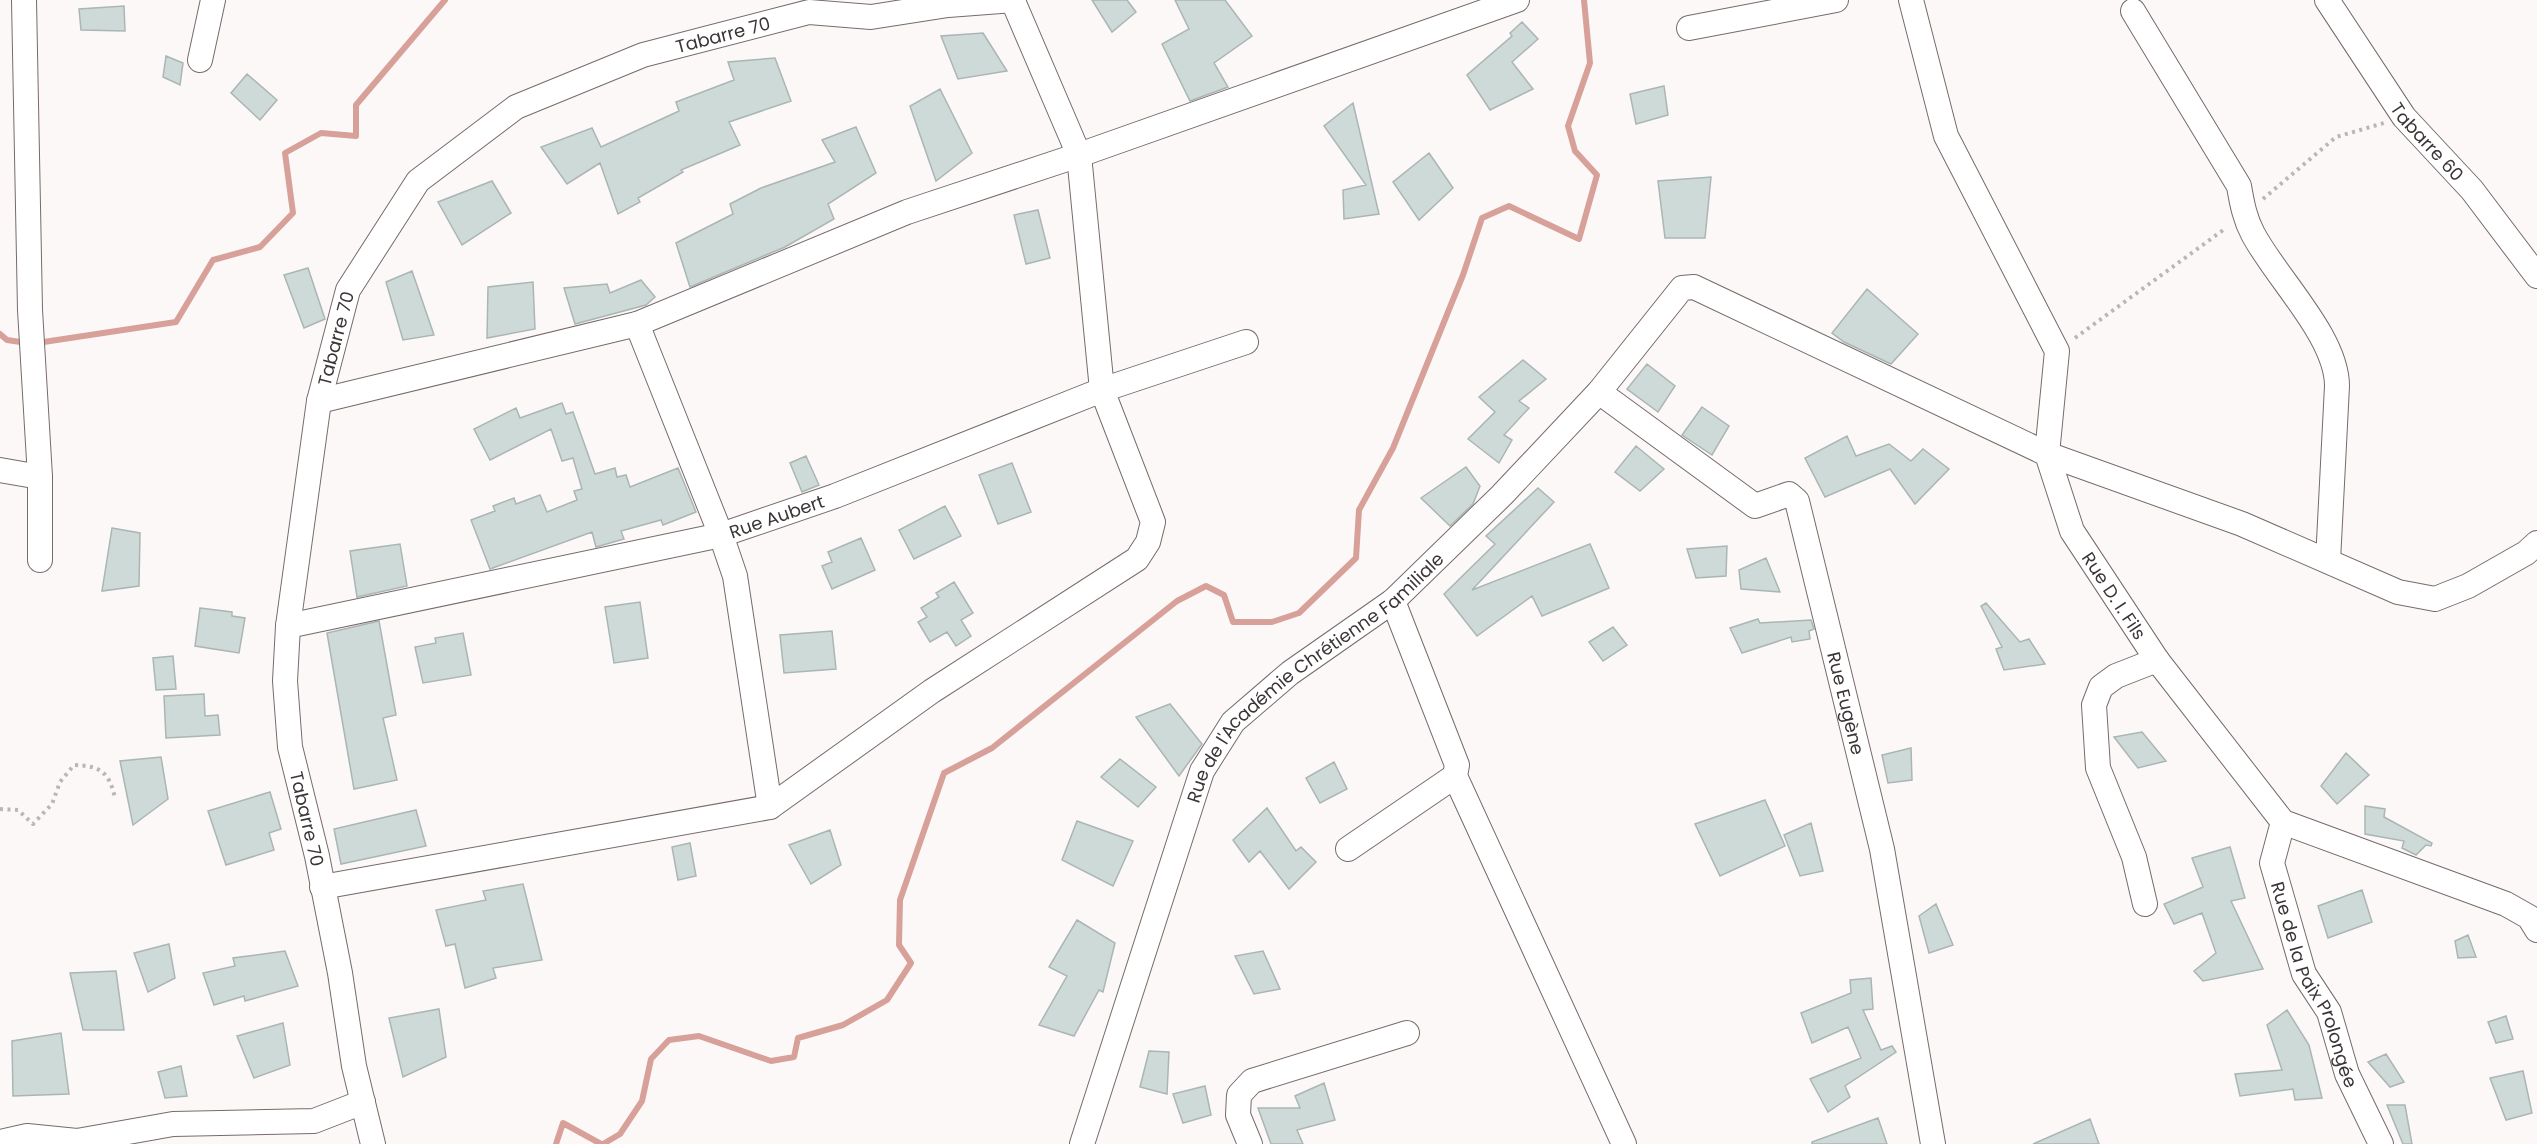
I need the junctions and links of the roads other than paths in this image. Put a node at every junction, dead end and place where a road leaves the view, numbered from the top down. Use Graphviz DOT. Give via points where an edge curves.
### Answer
graph roads {
  1 [pos="24,0"];
  2 [pos="213,0"];
  3 [pos="1014,0"];
  4 [pos="1517,0"];
  5 [pos="1836,0"];
  6 [pos="1911,0"];
  7 [pos="2327,0"];
  8 [pos="2133,11"];
  9 [pos="1689,28"];
  10 [pos="200,60"];
  11 [pos="1079,155"];
  12 [pos="2537,276"];
  13 [pos="637,324"];
  14 [pos="1246,342"];
  15 [pos="1102,390"];
  16 [pos="1599,392"];
  17 [pos="319,401"];
  18 [pos="2047,454"];
  19 [pos="0,470"];
  20 [pos="40,477"];
  21 [pos="722,535"];
  22 [pos="2537,543"];
  23 [pos="40,560"];
  24 [pos="2328,561"];
  25 [pos="1393,601"];
  26 [pos="288,626"];
  27 [pos="2157,660"];
  28 [pos="1455,776"];
  29 [pos="770,807"];
  30 [pos="2283,822"];
  31 [pos="1348,849"];
  32 [pos="322,887"];
  33 [pos="2145,904"];
  34 [pos="2537,930"];
  35 [pos="1407,1033"];
  36 [pos="363,1102"];
  37 [pos="0,1142"];
  38 [pos="373,1144"];
  39 [pos="1082,1144"];
  40 [pos="1250,1144"];
  41 [pos="1624,1144"];
  42 [pos="1933,1144"];
  43 [pos="2381,1144"];
  1 -- 20 [label="street" via="30,310"];
  2 -- 10 [label="street"];
  3 -- 11 [label="street"];
  3 -- 17 [label="street, Tabarre 70" via="871,17 809,12 643,55 516,107 418,181 348,290"];
  4 -- 11 [label="street"];
  5 -- 9 [label="street"];
  6 -- 18 [label="street" via="1946,136 2057,351"];
  7 -- 12 [label="street, Tabarre 60" via="2404,117 2472,190"];
  8 -- 24 [label="street" via="2239,186 2244,214 2254,236 2330,350 2337,387"];
  11 -- 13 [label="street" via="907,212"];
  11 -- 15 [label="street"];
  13 -- 17 [label="street"];
  13 -- 21 [label="street"];
  14 -- 15 [label="street, Rue Aubert"];
  15 -- 21 [label="street, Rue Aubert" via="835,496"];
  15 -- 29 [label="street" via="1153,522 1148,542 1137,559 932,691"];
  16 -- 18 [label="street, Rue de l'Académie Chrétienne Familiale" via="1682,288 1694,287"];
  16 -- 25 [label="street, Rue de l'Académie Chrétienne Familiale" via="1556,440"];
  16 -- 42 [label="street, Rue Eugène" via="1755,506 1789,494 1797,501 1882,849"];
  17 -- 26 [label="street, Tabarre 70"];
  18 -- 24 [label="street" via="2242,524"];
  18 -- 27 [label="street, Rue D. I. Fils" via="2072,531"];
  19 -- 20 [label="street"];
  20 -- 23 [label="street"];
  21 -- 26 [label="street, Rue Aubert"];
  21 -- 29 [label="street" via="735,576"];
  22 -- 24 [label="street" via="2468,586 2435,599 2398,592"];
  25 -- 28 [label="street" via="1457,765"];
  25 -- 39 [label="street, Rue de l'Académie Chrétienne Familiale" via="1290,673 1233,722 1202,771"];
  26 -- 32 [label="street, Tabarre 70" via="285,681 290,747"];
  27 -- 30 [label="street, Rue D. I. Fils"];
  27 -- 33 [label="street" via="2116,676 2101,687 2094,705 2098,768 2134,857"];
  28 -- 31 [label="street"];
  28 -- 41 [label="street"];
  29 -- 32 [label="street"];
  30 -- 34 [label="street" via="2506,904 2529,917"];
  30 -- 43 [label="street, Rue de la Paix Prolongée" via="2272,863 2304,975 2329,1012 2347,1074"];
  32 -- 36 [label="street, Tabarre 70"];
  35 -- 40 [label="street" via="1252,1080 1239,1095 1238,1115"];
  36 -- 37 [label="street" via="314,1121 173,1124 77,1141 27,1136"];
  36 -- 38 [label="street, Tabarre 70"];
}
